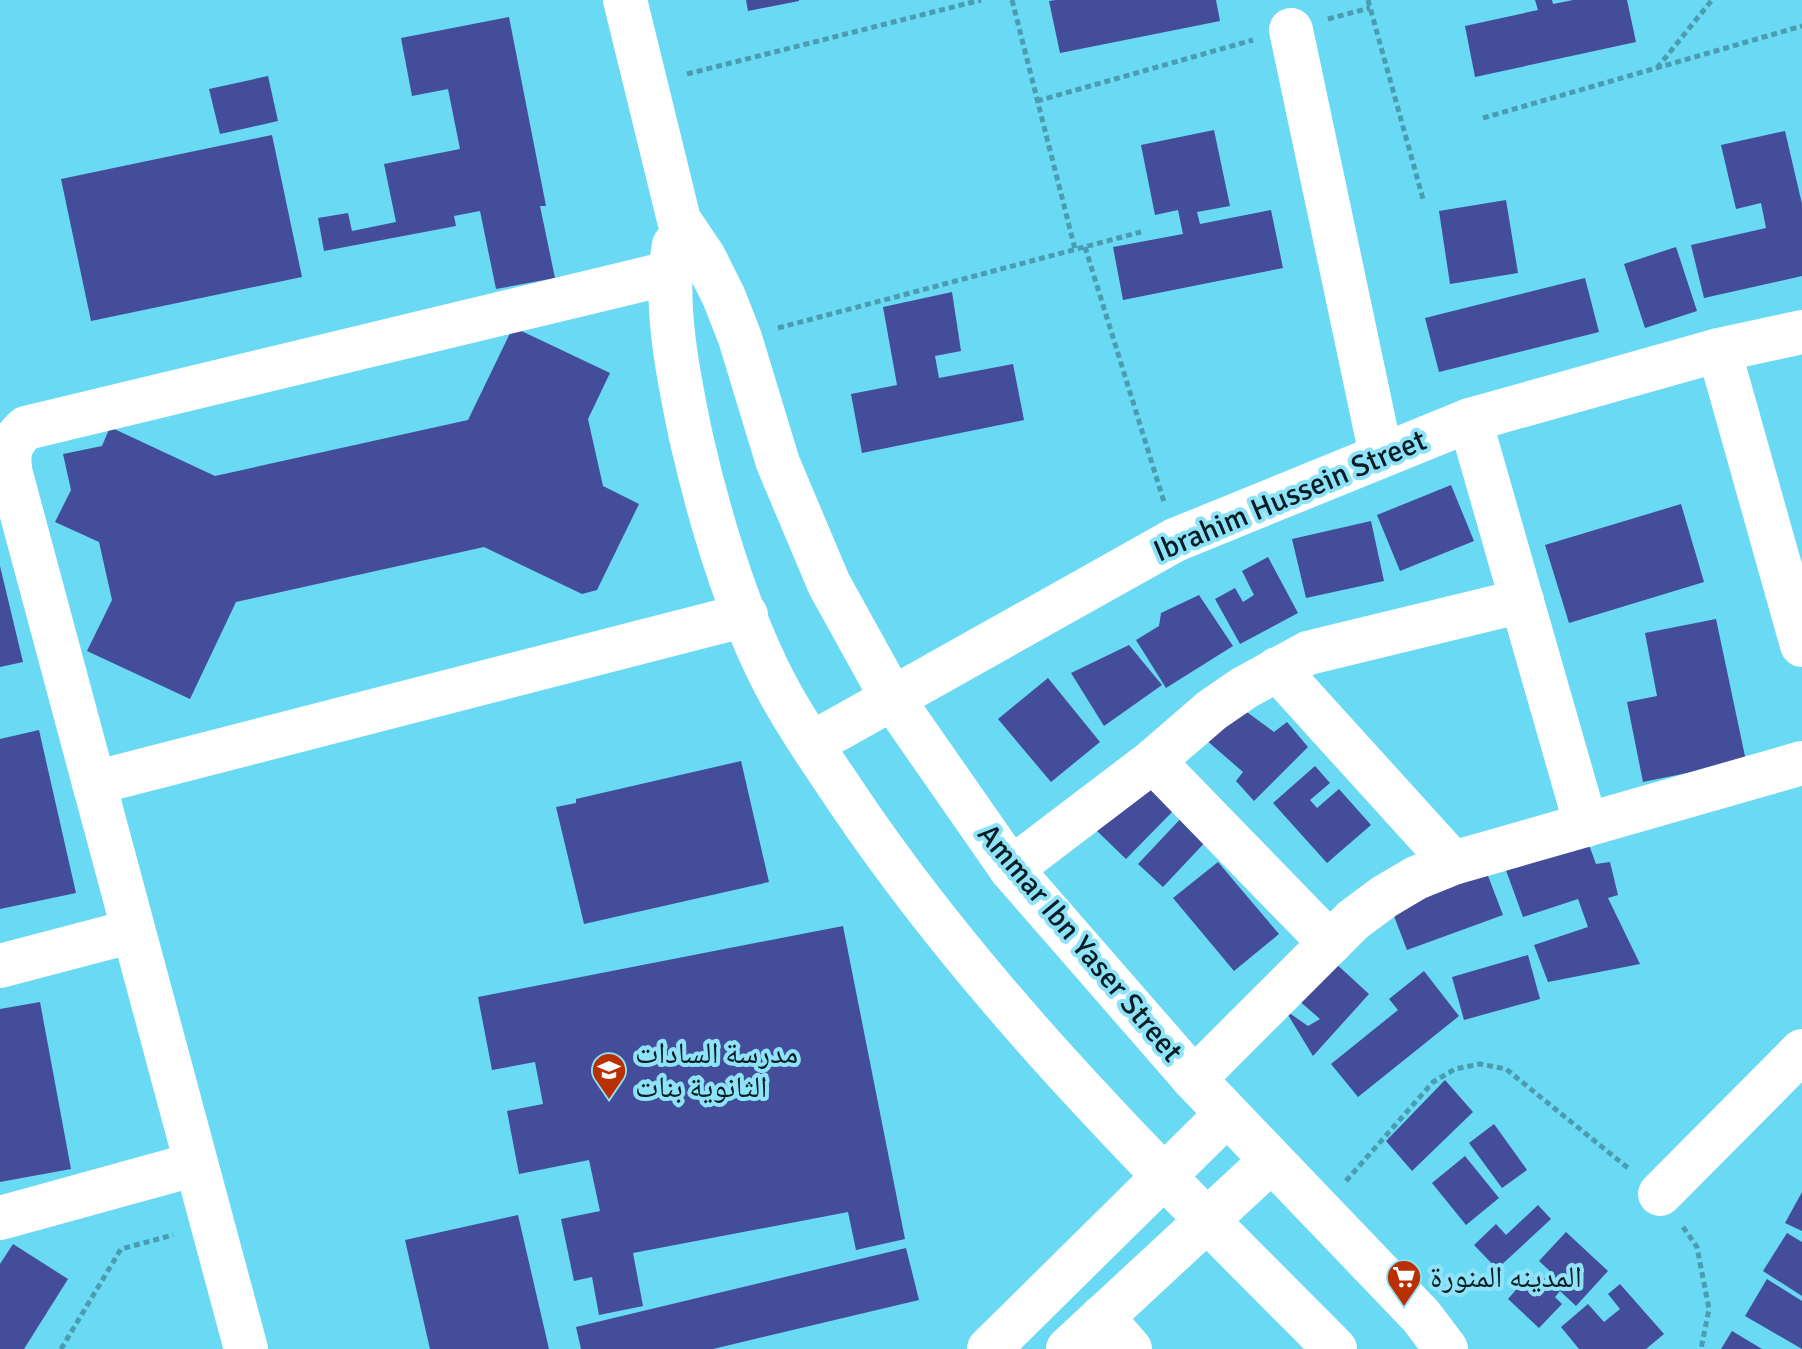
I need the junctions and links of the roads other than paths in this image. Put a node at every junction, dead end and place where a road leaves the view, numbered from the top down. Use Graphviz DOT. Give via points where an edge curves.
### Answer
graph roads {
  1 [pos="625,0"];
  2 [pos="1291,30"];
  3 [pos="679,220"];
  4 [pos="669,273"];
  5 [pos="1802,332"];
  6 [pos="1719,350"];
  7 [pos="1470,420"];
  8 [pos="1381,455"];
  9 [pos="1522,601"];
  10 [pos="746,615"];
  11 [pos="1802,645"];
  12 [pos="1277,669"];
  13 [pos="892,698"];
  14 [pos="811,744"];
  15 [pos="1153,761"];
  16 [pos="1802,763"];
  17 [pos="94,783"];
  18 [pos="1586,825"];
  19 [pos="1453,863"];
  20 [pos="1011,869"];
  21 [pos="133,931"];
  22 [pos="1330,943"];
  23 [pos="0,966"];
  24 [pos="1802,1051"];
  25 [pos="1194,1079"];
  26 [pos="1227,1114"];
  27 [pos="1271,1161"];
  28 [pos="196,1164"];
  29 [pos="1165,1176"];
  30 [pos="1660,1194"];
  31 [pos="0,1218"];
  32 [pos="1207,1220"];
  33 [pos="1116,1333"];
  34 [pos="246,1349"];
  35 [pos="989,1349"];
  36 [pos="1068,1349"];
  37 [pos="1335,1349"];
  38 [pos="1446,1349"];
  1 -- 3 [label="street, Ammar Ibn Yaser Street"];
  2 -- 8 [label="street"];
  3 -- 4 [label="street, Ammar Ibn Yaser Street"];
  3 -- 13 [label="street, Ammar Ibn Yaser Street" via="710,270 740,338 784,477 829,584"];
  4 -- 10 [label="street, Ammar Ibn Yaser Street" via="681,390 706,504"];
  4 -- 17 [label="street" via="26,428 13,440 7,457"];
  5 -- 6 [label="street, Ibrahim Hussein Street"];
  6 -- 7 [label="street, Ibrahim Hussein Street"];
  6 -- 11 [label="street"];
  7 -- 8 [label="street, Ibrahim Hussein Street"];
  7 -- 9 [label="street"];
  8 -- 13 [label="street, Ibrahim Hussein Street" via="1175,540"];
  9 -- 12 [label="street" via="1320,650"];
  9 -- 18 [label="street"];
  10 -- 14 [label="street, Ammar Ibn Yaser Street" via="774,682"];
  10 -- 17 [label="street"];
  12 -- 15 [label="street" via="1212,710"];
  12 -- 19 [label="street"];
  13 -- 14 [label="street, Ibrahim Hussein Street"];
  13 -- 20 [label="street, Ammar Ibn Yaser Street"];
  14 -- 29 [label="street, Ammar Ibn Yaser Street" via="942,928"];
  15 -- 20 [label="street"];
  15 -- 22 [label="street"];
  16 -- 18 [label="street"];
  17 -- 21 [label="street"];
  18 -- 19 [label="street"];
  19 -- 22 [label="street" via="1384,897"];
  20 -- 25 [label="street, Ammar Ibn Yaser Street"];
  21 -- 23 [label="street"];
  21 -- 28 [label="street"];
  22 -- 25 [label="street"];
  24 -- 30 [label="street"];
  25 -- 26 [label="street, Ammar Ibn Yaser Street"];
  26 -- 27 [label="street, Ammar Ibn Yaser Street"];
  26 -- 29 [label="street"];
  27 -- 32 [label="street"];
  27 -- 38 [label="street, Ammar Ibn Yaser Street" via="1421,1316"];
  28 -- 31 [label="street"];
  28 -- 34 [label="street"];
  29 -- 32 [label="street, Ammar Ibn Yaser Street"];
  29 -- 35 [label="street"];
  32 -- 33 [label="street"];
  32 -- 37 [label="street, Ammar Ibn Yaser Street"];
  33 -- 36 [label="street"];
}
